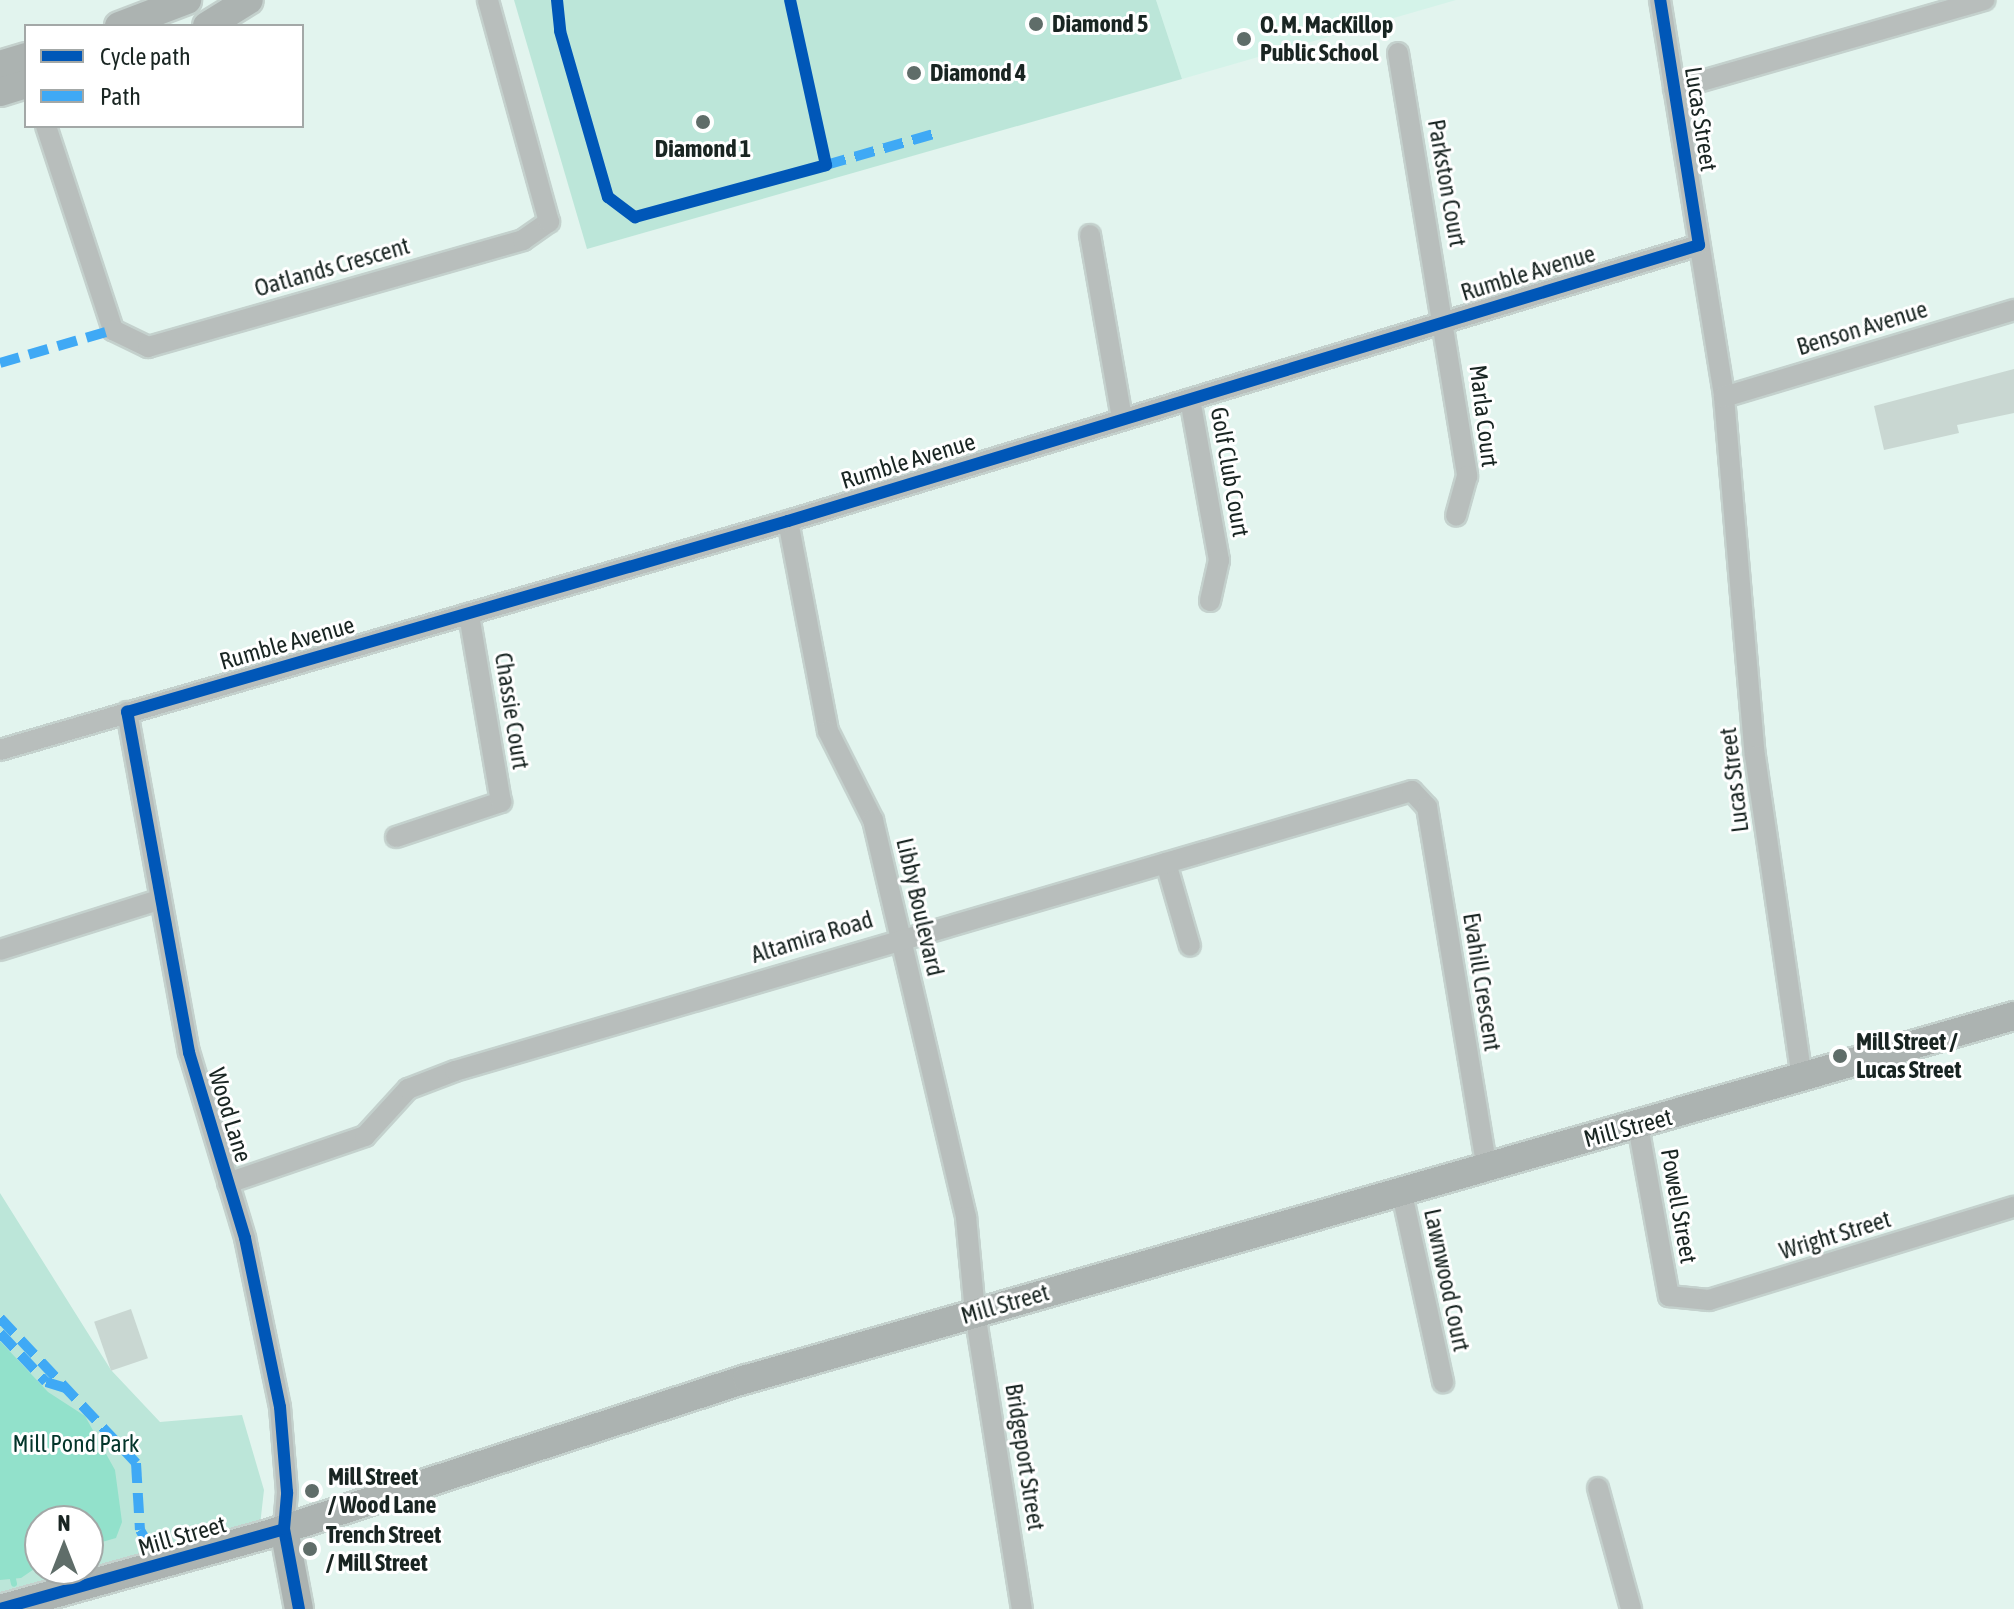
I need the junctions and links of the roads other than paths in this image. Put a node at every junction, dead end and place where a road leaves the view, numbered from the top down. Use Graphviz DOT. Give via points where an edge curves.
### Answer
graph roads {
  1 [pos="187,0"];
  2 [pos="249,0"];
  3 [pos="488,0"];
  4 [pos="1660,0"];
  5 [pos="1985,0"];
  6 [pos="124,24"];
  7 [pos="210,24"];
  8 [pos="1398,53"];
  9 [pos="20,65"];
  10 [pos="1674,89"];
  11 [pos="0,92"];
  12 [pos="47,128"];
  13 [pos="1090,235"];
  14 [pos="1699,245"];
  15 [pos="2014,310"];
  16 [pos="1445,321"];
  17 [pos="1724,397"];
  18 [pos="1190,399"];
  19 [pos="1122,419"];
  20 [pos="1456,516"];
  21 [pos="788,521"];
  22 [pos="1210,601"];
  23 [pos="469,614"];
  24 [pos="127,712"];
  25 [pos="0,750"];
  26 [pos="1427,807"];
  27 [pos="396,837"];
  28 [pos="1166,863"];
  29 [pos="159,900"];
  30 [pos="903,938"];
  31 [pos="1190,946"];
  32 [pos="0,950"];
  33 [pos="2014,1016"];
  34 [pos="1802,1079"];
  35 [pos="1638,1126"];
  36 [pos="1486,1165"];
  37 [pos="228,1183"];
  38 [pos="1401,1189"];
  39 [pos="2014,1207"];
  40 [pos="1669,1296"];
  41 [pos="975,1313"];
  42 [pos="1443,1382"];
  43 [pos="1598,1488"];
  44 [pos="284,1529"];
  45 [pos="0,1609"];
  46 [pos="299,1609"];
  47 [pos="1022,1609"];
  48 [pos="1631,1609"];
  1 -- 6 [label="street"];
  2 -- 7 [label="street"];
  3 -- 12 [label="street, Oatlands Crescent" via="549,222 523,240 148,347 113,330"];
  4 -- 10 [label="street, Lucas Street"];
  5 -- 10 [label="street"];
  8 -- 16 [label="street, Parkston Court"];
  9 -- 11 [label="street"];
  10 -- 14 [label="street, Lucas Street"];
  13 -- 19 [label="street"];
  14 -- 16 [label="street, Rumble Avenue"];
  14 -- 17 [label="street, Lucas Street"];
  15 -- 17 [label="street, Benson Avenue"];
  16 -- 18 [label="street, Rumble Avenue"];
  16 -- 20 [label="street, Marla Court" via="1467,476"];
  17 -- 34 [label="street, Lucas Street" via="1755,756"];
  18 -- 19 [label="street, Rumble Avenue"];
  18 -- 22 [label="street, Golf Club Court" via="1219,560"];
  19 -- 21 [label="street, Rumble Avenue"];
  21 -- 23 [label="street, Rumble Avenue"];
  21 -- 30 [label="street, Libby Boulevard" via="828,731 873,820"];
  23 -- 24 [label="street, Rumble Avenue"];
  23 -- 27 [label="street, Chassie Court" via="501,802"];
  24 -- 25 [label="street, Rumble Avenue"];
  24 -- 29 [label="street, Wood Lane"];
  26 -- 28 [label="street, Altamira Road" via="1412,791"];
  26 -- 36 [label="street, Evahill Crescent"];
  28 -- 30 [label="street, Altamira Road"];
  28 -- 31 [label="street"];
  29 -- 32 [label="street"];
  29 -- 37 [label="street, Wood Lane" via="189,1052"];
  30 -- 37 [label="street, Altamira Road" via="455,1071 408,1089 365,1136"];
  30 -- 41 [label="street, Libby Boulevard" via="929,1075 966,1217"];
  33 -- 34 [label="street, Mill Street"];
  34 -- 35 [label="street, Mill Street"];
  35 -- 36 [label="street, Mill Street"];
  35 -- 40 [label="street, Powell Street"];
  36 -- 38 [label="street, Mill Street"];
  37 -- 44 [label="street, Wood Lane" via="245,1238 280,1407 287,1492"];
  38 -- 41 [label="street, Mill Street"];
  38 -- 42 [label="street, Lawnwood Court"];
  39 -- 40 [label="street, Wright Street" via="1709,1300"];
  41 -- 44 [label="street, Mill Street" via="747,1379"];
  41 -- 47 [label="street, Bridgeport Street"];
  43 -- 48 [label="street"];
  44 -- 45 [label="street, Mill Street"];
  44 -- 46 [label="street"];
}
